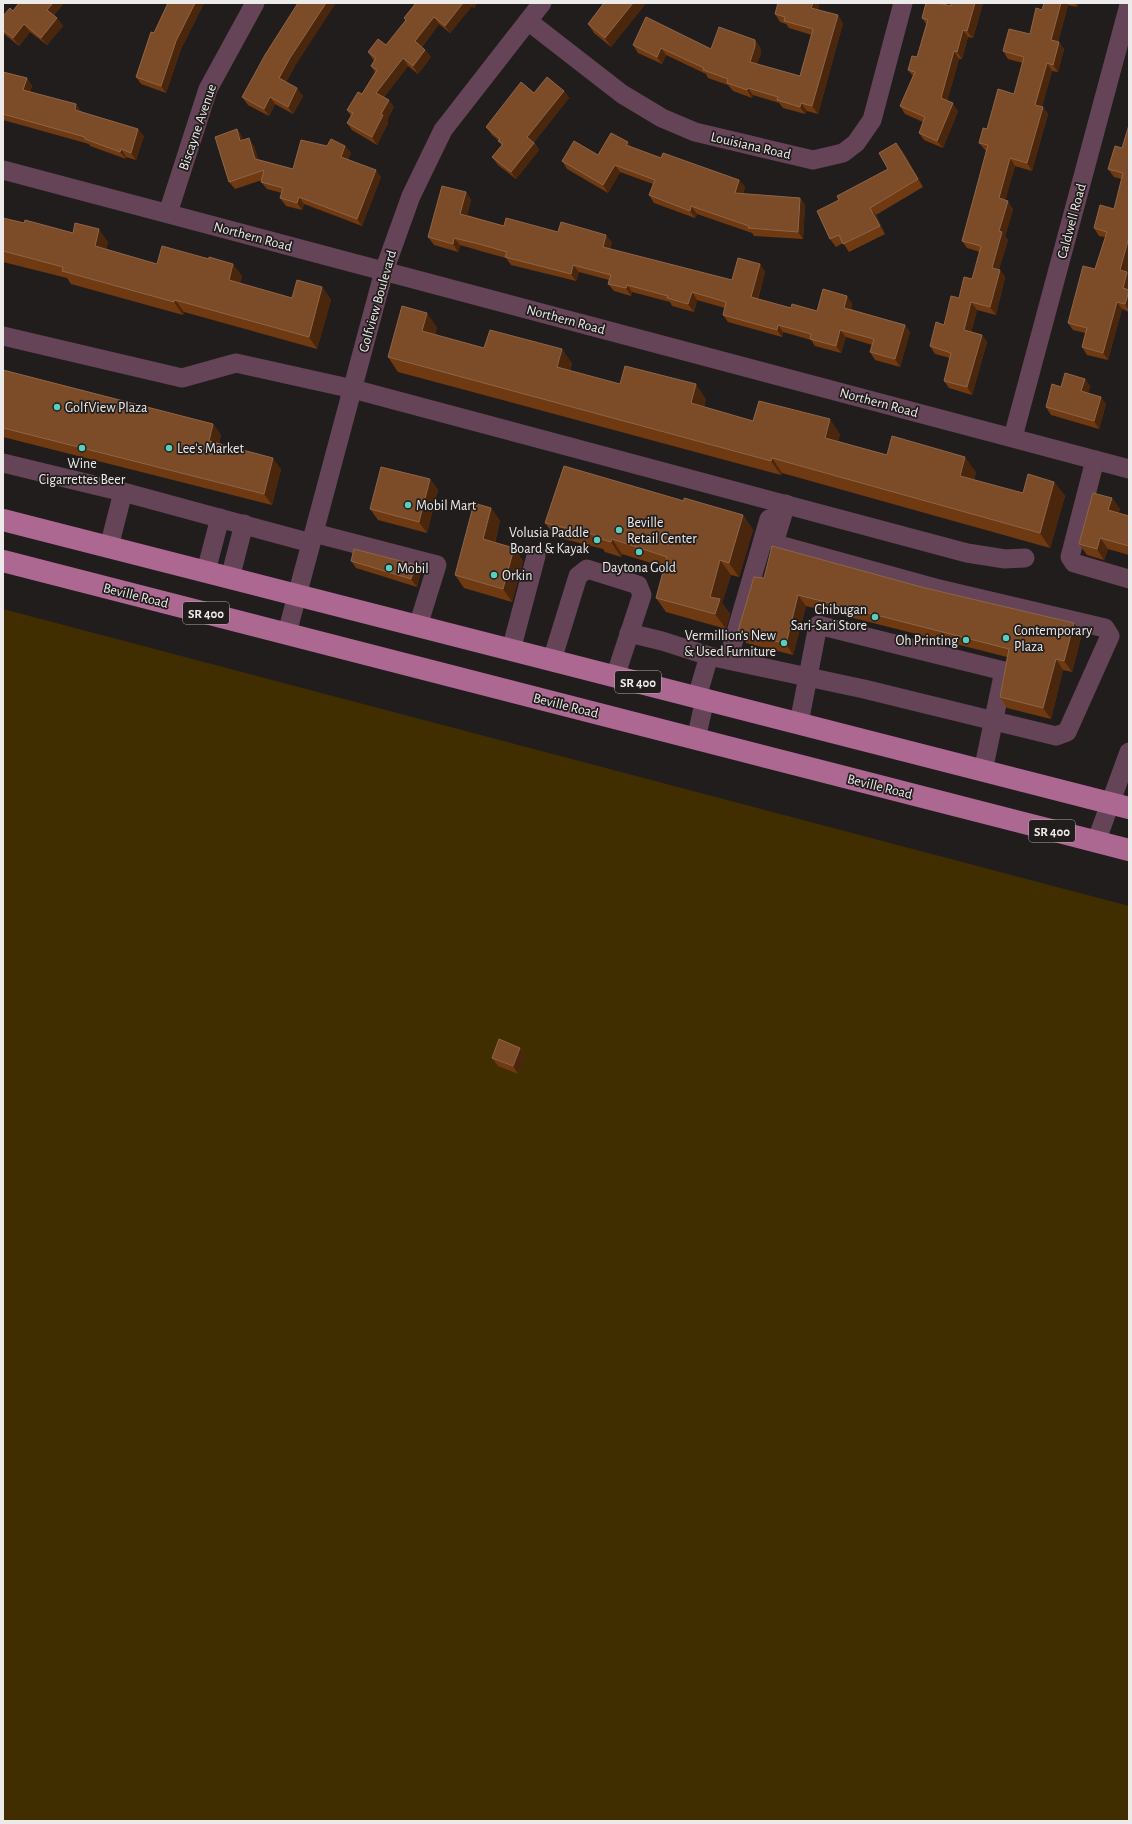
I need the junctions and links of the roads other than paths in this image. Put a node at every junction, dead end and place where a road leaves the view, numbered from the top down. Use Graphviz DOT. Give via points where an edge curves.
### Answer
graph roads {
  1 [pos="255,3"];
  2 [pos="542,3"];
  3 [pos="903,3"];
  4 [pos="1129,5"];
  5 [pos="528,21"];
  6 [pos="3,170"];
  7 [pos="168,212"];
  8 [pos="384,271"];
  9 [pos="3,336"];
  10 [pos="353,389"];
  11 [pos="1013,437"];
  12 [pos="1095,460"];
  13 [pos="3,463"];
  14 [pos="1129,469"];
  15 [pos="123,492"];
  16 [pos="780,503"];
  17 [pos="220,518"];
  18 [pos="3,520"];
  19 [pos="244,524"];
  20 [pos="313,538"];
  21 [pos="109,547"];
  22 [pos="536,556"];
  23 [pos="1025,558"];
  24 [pos="3,561"];
  25 [pos="206,571"];
  26 [pos="230,578"];
  27 [pos="1129,579"];
  28 [pos="297,595"];
  29 [pos="418,626"];
  30 [pos="287,633"];
  31 [pos="629,634"];
  32 [pos="511,650"];
  33 [pos="709,656"];
  34 [pos="552,660"];
  35 [pos="728,660"];
  36 [pos="616,677"];
  37 [pos="808,677"];
  38 [pos="701,698"];
  39 [pos="994,721"];
  40 [pos="799,723"];
  41 [pos="696,739"];
  42 [pos="1129,752"];
  43 [pos="984,771"];
  44 [pos="1120,806"];
  45 [pos="1096,842"];
  46 [pos="1129,850"];
  1 -- 7 [label="street, Biscayne Avenue" via="208,88"];
  2 -- 5 [label="street, Golfview Boulevard"];
  3 -- 5 [label="street, Louisiana Road" via="872,120 856,143 842,153 813,160 695,132 662,118 622,94"];
  4 -- 11 [label="street, Caldwell Road"];
  5 -- 8 [label="street, Golfview Boulevard" via="443,130 411,196"];
  6 -- 7 [label="street, Northern Road"];
  7 -- 8 [label="street, Northern Road"];
  8 -- 10 [label="street, Golfview Boulevard"];
  8 -- 11 [label="street, Northern Road"];
  9 -- 10 [label="street" via="182,378 236,363"];
  10 -- 16 [label="street"];
  10 -- 20 [label="street, Golfview Boulevard"];
  11 -- 12 [label="street, Northern Road"];
  12 -- 14 [label="street, Northern Road"];
  12 -- 27 [label="street" via="1070,557 1074,563"];
  13 -- 15 [label="street"];
  15 -- 17 [label="street"];
  15 -- 21 [label="street"];
  16 -- 23 [label="street" via="967,553 1005,559"];
  16 -- 35 [label="street"];
  16 -- 39 [label="street" via="775,540 779,545 935,588 1105,628 1110,636 1067,732 1056,736"];
  17 -- 19 [label="street"];
  17 -- 25 [label="street"];
  18 -- 21 [label="main road, SR 400"];
  19 -- 20 [label="street"];
  19 -- 26 [label="street"];
  20 -- 28 [label="street, Golfview Boulevard"];
  20 -- 29 [label="street" via="437,565"];
  21 -- 25 [label="main road, SR 400"];
  22 -- 32 [label="street"];
  24 -- 30 [label="main road, Beville Road / SR 400"];
  25 -- 26 [label="main road, SR 400"];
  26 -- 28 [label="main road, SR 400"];
  28 -- 29 [label="main road, SR 400"];
  28 -- 30 [label="street, Golfview Boulevard"];
  29 -- 32 [label="main road, SR 400"];
  30 -- 41 [label="main road, Beville Road / SR 400"];
  31 -- 33 [label="street" via="662,641"];
  31 -- 34 [label="street" via="642,595 638,585 587,569 578,576"];
  31 -- 36 [label="street"];
  32 -- 34 [label="main road, SR 400"];
  33 -- 35 [label="street"];
  33 -- 38 [label="street"];
  34 -- 36 [label="main road, SR 400"];
  35 -- 37 [label="street"];
  36 -- 38 [label="main road, SR 400"];
  37 -- 39 [label="street"];
  37 -- 39 [label="street" via="818,626 1004,671"];
  37 -- 40 [label="street"];
  38 -- 40 [label="main road, SR 400"];
  38 -- 41 [label="street"];
  39 -- 43 [label="street"];
  40 -- 43 [label="main road, SR 400"];
  41 -- 45 [label="main road, Beville Road / SR 400"];
  42 -- 44 [label="street"];
  43 -- 44 [label="main road, SR 400"];
  44 -- 45 [label="street"];
  45 -- 46 [label="main road, Beville Road / SR 400"];
}
